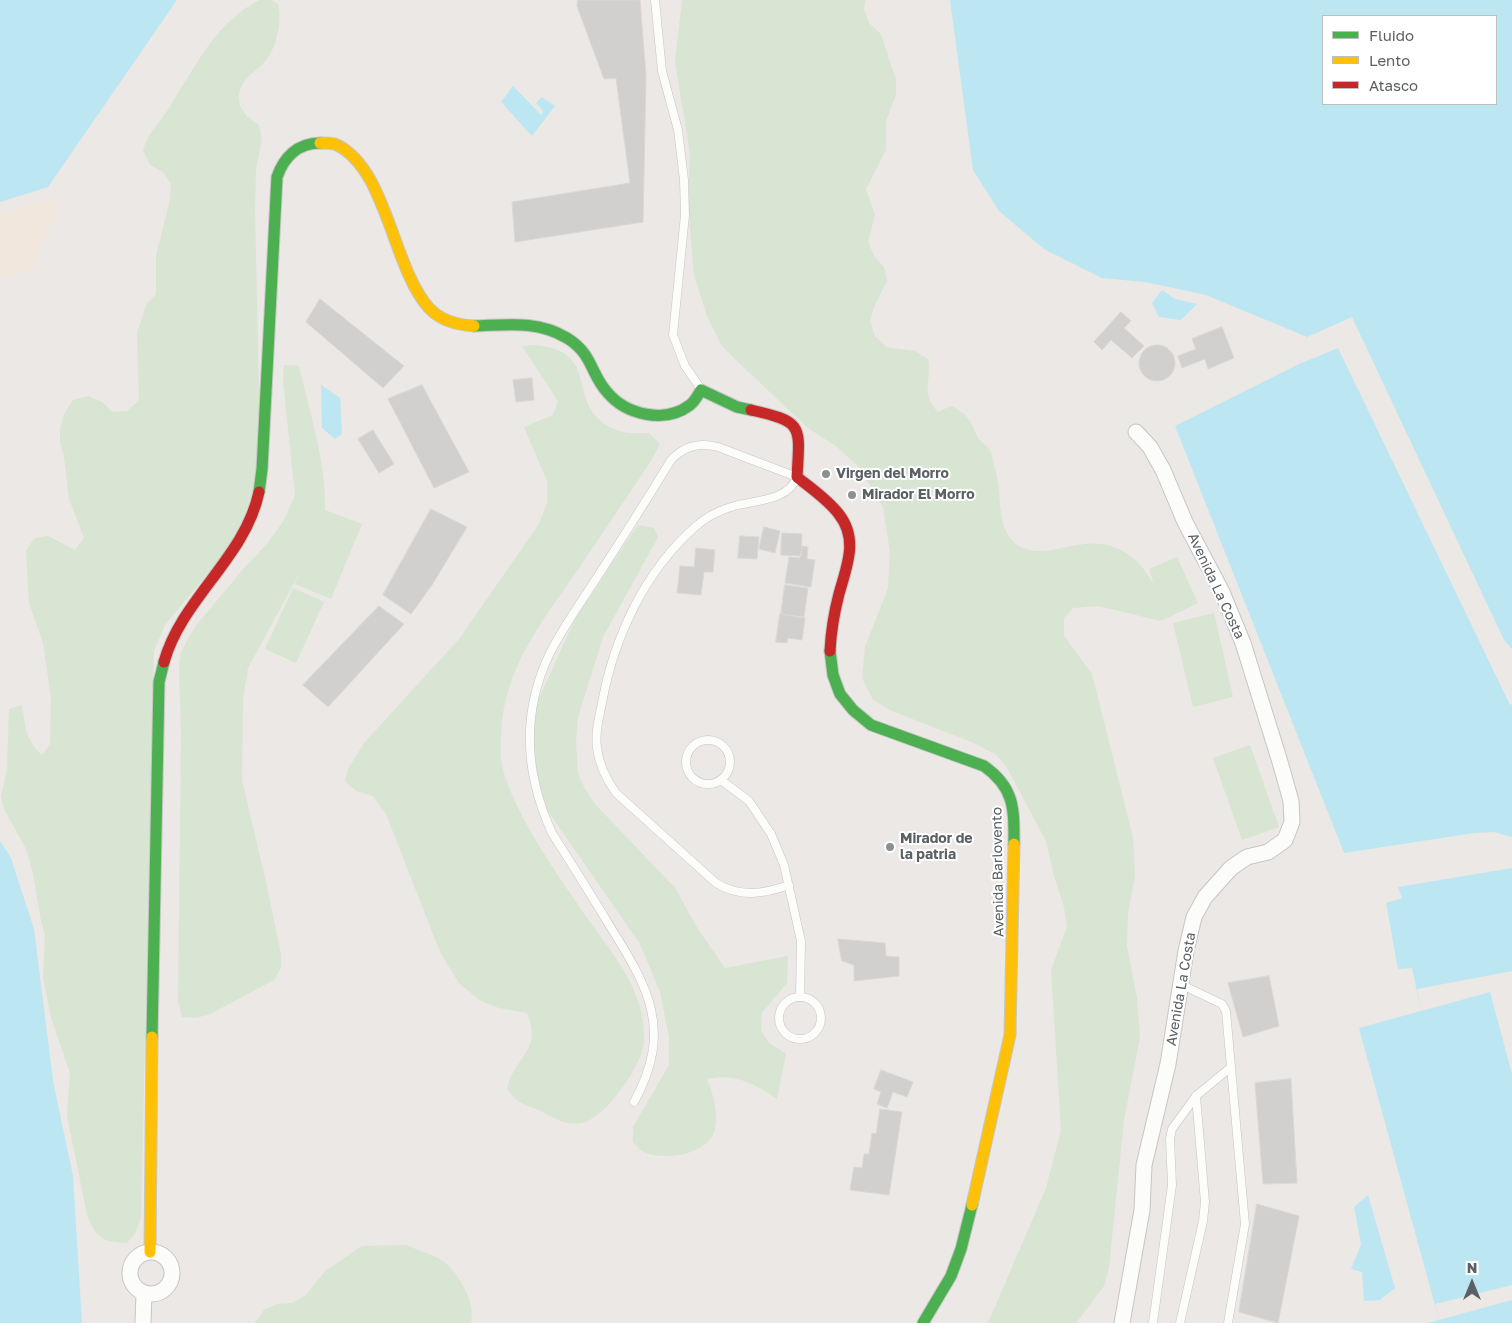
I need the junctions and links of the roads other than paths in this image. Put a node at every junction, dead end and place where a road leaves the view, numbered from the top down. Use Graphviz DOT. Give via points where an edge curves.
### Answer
graph roads {
  1 [pos="655,0"];
  2 [pos="702,390"];
  3 [pos="1136,432"];
  4 [pos="797,476"];
  5 [pos="721,780"];
  6 [pos="789,885"];
  7 [pos="1180,984"];
  8 [pos="800,997"];
  9 [pos="1231,1067"];
  10 [pos="1196,1096"];
  11 [pos="634,1102"];
  12 [pos="150,1252"];
  13 [pos="144,1293"];
  14 [pos="142,1323"];
  15 [pos="923,1323"];
  16 [pos="1122,1323"];
  17 [pos="1153,1323"];
  18 [pos="1180,1323"];
  19 [pos="1228,1323"];
  1 -- 2 [label="lane" via="662,71 678,130 684,180 685,215 673,336 685,366"];
  2 -- 4 [label="street" via="737,407 789,421 800,438"];
  2 -- 12 [label="street" via="691,404 678,411 641,414 620,405 609,395 589,359 575,344 557,333 537,325 516,323 473,327 442,318 423,302 414,288 381,201 353,156 335,145 314,142 299,148 284,162 277,177 258,501 238,545 174,634 159,682"];
  3 -- 7 [label="street, Avenida La Costa" via="1163,470 1234,620 1291,801 1292,822 1285,840 1268,852 1239,862 1205,897 1194,917"];
  4 -- 6 [label="lane" via="794,484 779,495 724,509 705,519 669,554 639,598 616,647 606,680 596,736 601,766 616,793 716,882 750,894"];
  4 -- 11 [label="lane" via="709,445 695,445 678,453 551,652 534,696 529,742 535,789 543,811 552,833 639,972 650,1000 654,1030 651,1060"];
  4 -- 15 [label="street, Avenida Barlovento" via="837,512 850,535 850,560 829,652 831,672 842,699 871,725 977,762 990,770 1008,792 1014,812 1015,883 1007,1056 961,1250"];
  5 -- 5 [label="lane" via="730,766 727,750 712,740 696,744 686,758 690,775 704,784"];
  5 -- 6 [label="lane" via="749,801 771,834"];
  6 -- 8 [label="lane" via="801,941"];
  7 -- 9 [label="lane" via="1222,1004 1226,1011"];
  7 -- 16 [label="street, Avenida La Costa" via="1168,1064 1144,1165 1142,1210"];
  8 -- 8 [label="lane" via="785,1003 779,1018 785,1033 800,1039 815,1033 822,1018 815,1003"];
  9 -- 10 [label="lane"];
  9 -- 19 [label="lane" via="1245,1224"];
  10 -- 17 [label="lane" via="1172,1129 1170,1139 1172,1185"];
  10 -- 18 [label="lane" via="1205,1202"];
  12 -- 13 [label="street" via="135,1259 130,1274 137,1289"];
  12 -- 13 [label="street" via="165,1257 170,1264 171,1280 160,1292"];
  13 -- 14 [label="street"];
}
